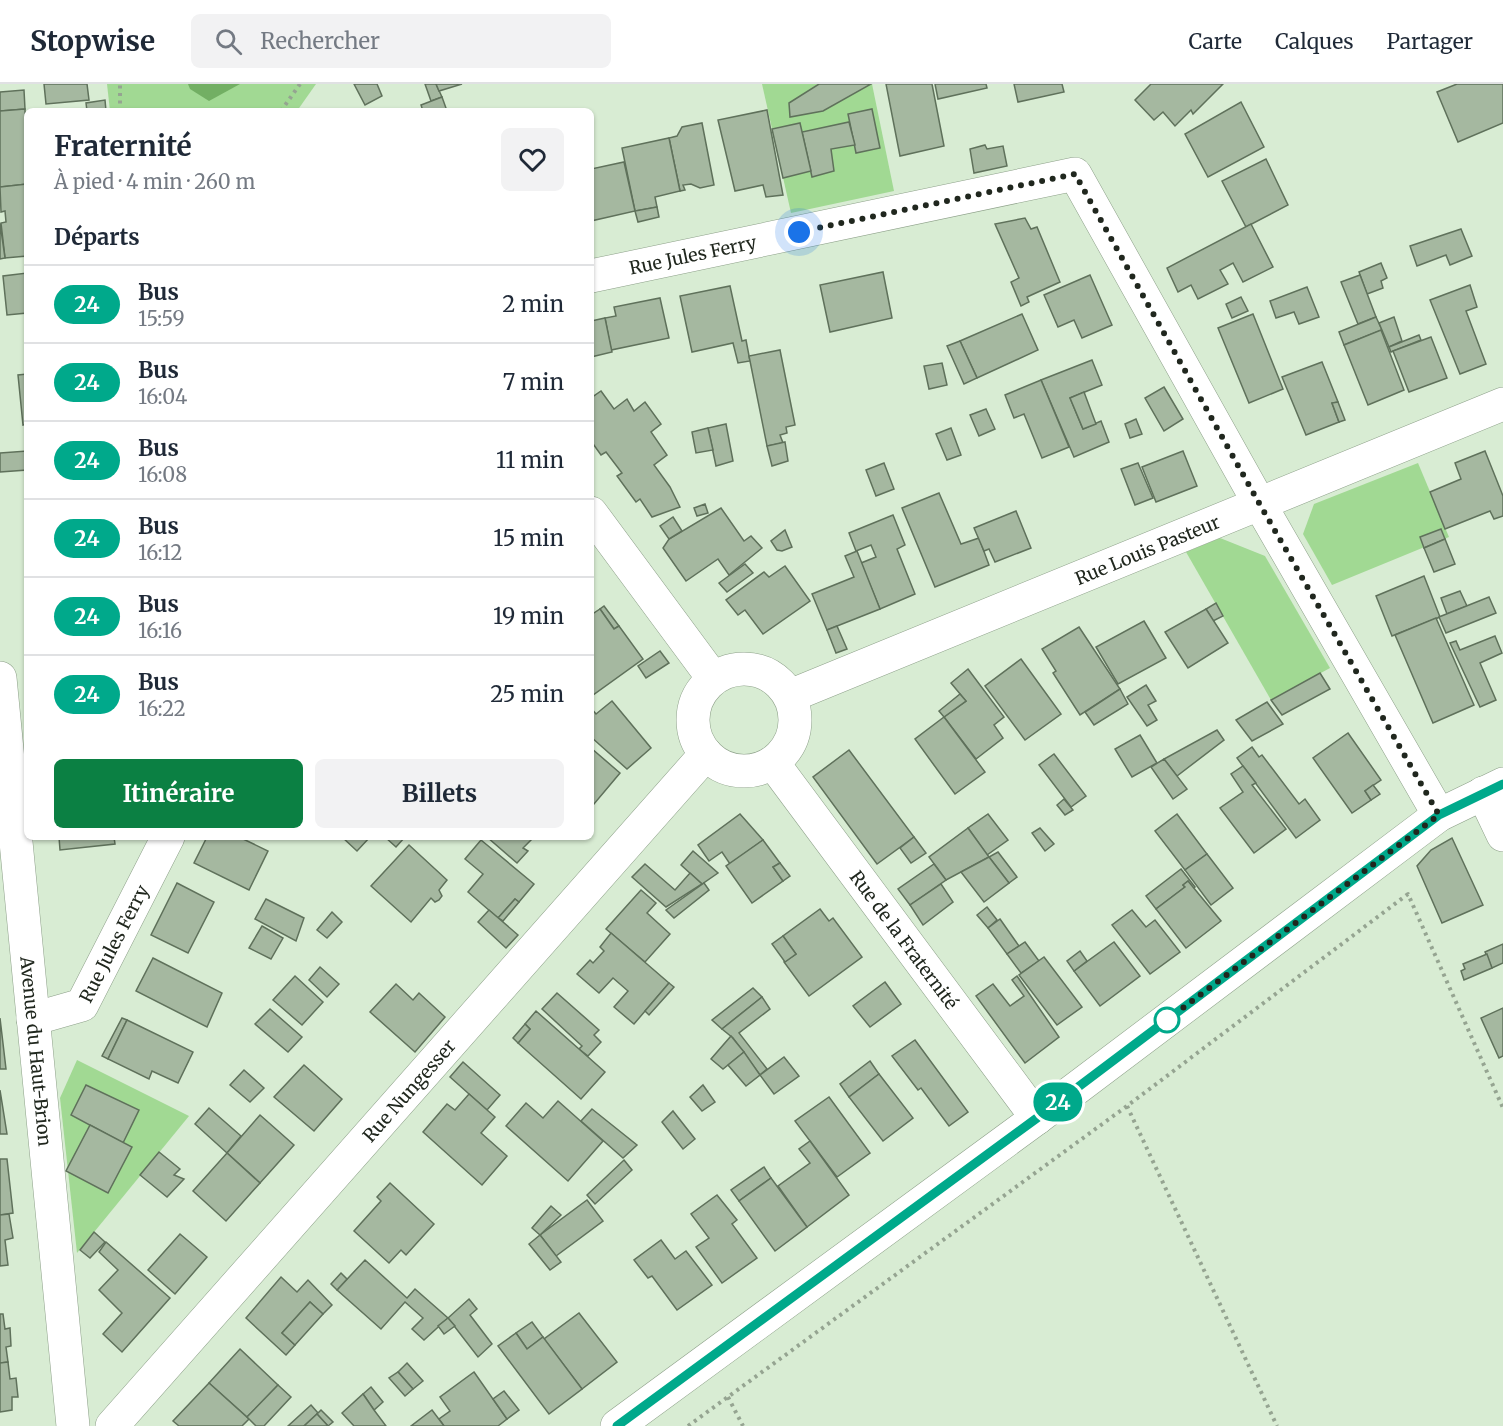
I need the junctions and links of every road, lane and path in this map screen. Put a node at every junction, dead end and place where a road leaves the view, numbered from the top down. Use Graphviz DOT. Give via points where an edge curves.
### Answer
graph roads {
  1 [pos="120,84"];
  2 [pos="300,84"];
  3 [pos="120,108"];
  4 [pos="283,108"];
  5 [pos="594,275"];
  6 [pos="1503,404"];
  7 [pos="1259,503"];
  8 [pos="594,517"];
  9 [pos="0,678"];
  10 [pos="713,678"];
  11 [pos="790,696"];
  12 [pos="706,754"];
  13 [pos="773,763"];
  14 [pos="1493,788"];
  15 [pos="1439,815"];
  16 [pos="1503,835"];
  17 [pos="166,840"];
  18 [pos="33,1019"];
  19 [pos="1127,1106"];
  20 [pos="1503,1108"];
  21 [pos="1037,1118"];
  22 [pos="728,1397"];
  23 [pos="73,1426"];
  24 [pos="112,1426"];
  25 [pos="617,1426"];
  26 [pos="688,1426"];
  27 [pos="743,1426"];
  28 [pos="1278,1426"];
  1 -- 3 [label="path"];
  2 -- 4 [label="path"];
  5 -- 7 [label="street, Rue Jules Ferry" via="1075,174"];
  6 -- 7 [label="street, Rue Louis Pasteur"];
  7 -- 11 [label="street, Rue Louis Pasteur"];
  7 -- 15 [label="street"];
  8 -- 10 [label="street"];
  9 -- 18 [label="street, Avenue du Haut-Brion"];
  10 -- 11 [label="street" via="729,670 765,672 780,682"];
  10 -- 12 [label="street" via="701,691 693,715 696,740"];
  11 -- 13 [label="street" via="795,710 794,732 784,753"];
  12 -- 13 [label="street" via="730,770 760,769"];
  12 -- 24 [label="street, Rue Nungesser"];
  13 -- 21 [label="street, Rue de la Fraternité"];
  14 -- 15 [label="street"];
  14 -- 16 [label="street"];
  15 -- 21 [label="street"];
  17 -- 18 [label="street, Rue Jules Ferry" via="82,1005"];
  18 -- 23 [label="street, Avenue du Haut-Brion"];
  19 -- 20 [label="path" via="1408,894"];
  19 -- 22 [label="path"];
  19 -- 28 [label="path"];
  21 -- 25 [label="street"];
  22 -- 26 [label="path"];
  22 -- 27 [label="path"];
}
